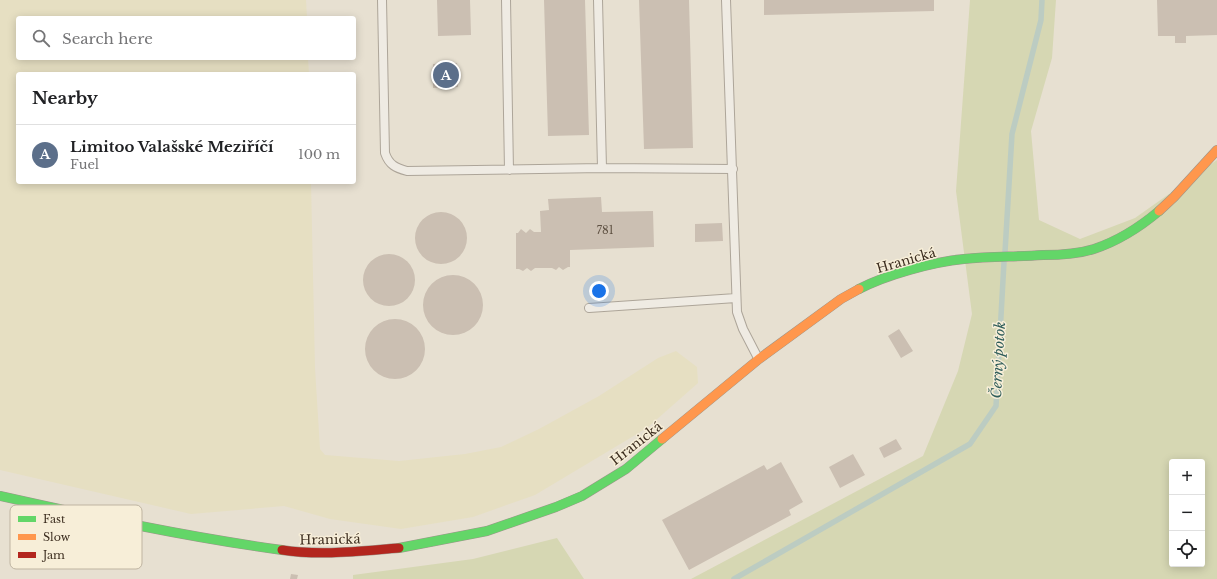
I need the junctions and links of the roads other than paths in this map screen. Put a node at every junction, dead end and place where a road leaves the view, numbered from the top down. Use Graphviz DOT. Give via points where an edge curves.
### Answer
graph roads {
  1 [pos="382,0"];
  2 [pos="506,0"];
  3 [pos="598,0"];
  4 [pos="726,0"];
  5 [pos="1217,150"];
  6 [pos="602,168"];
  7 [pos="733,169"];
  8 [pos="509,170"];
  9 [pos="736,298"];
  10 [pos="588,308"];
  11 [pos="759,359"];
  12 [pos="0,496"];
  13 [pos="40,505"];
  14 [pos="142,527"];
  1 -- 8 [label="lane" via="387,159 398,169 407,171"];
  2 -- 8 [label="lane"];
  3 -- 6 [label="lane"];
  4 -- 7 [label="lane"];
  5 -- 11 [label="street, Hranická" via="1158,212 1142,225 1112,242 1074,253 963,259 921,267 873,283 841,299"];
  6 -- 7 [label="lane"];
  6 -- 8 [label="lane"];
  7 -- 9 [label="lane"];
  9 -- 10 [label="lane"];
  9 -- 11 [label="lane" via="737,312 743,329"];
  11 -- 14 [label="street, Hranická" via="626,469 582,496 550,510 487,531 399,548 315,554 238,544"];
  12 -- 13 [label="street, Hranická"];
}
